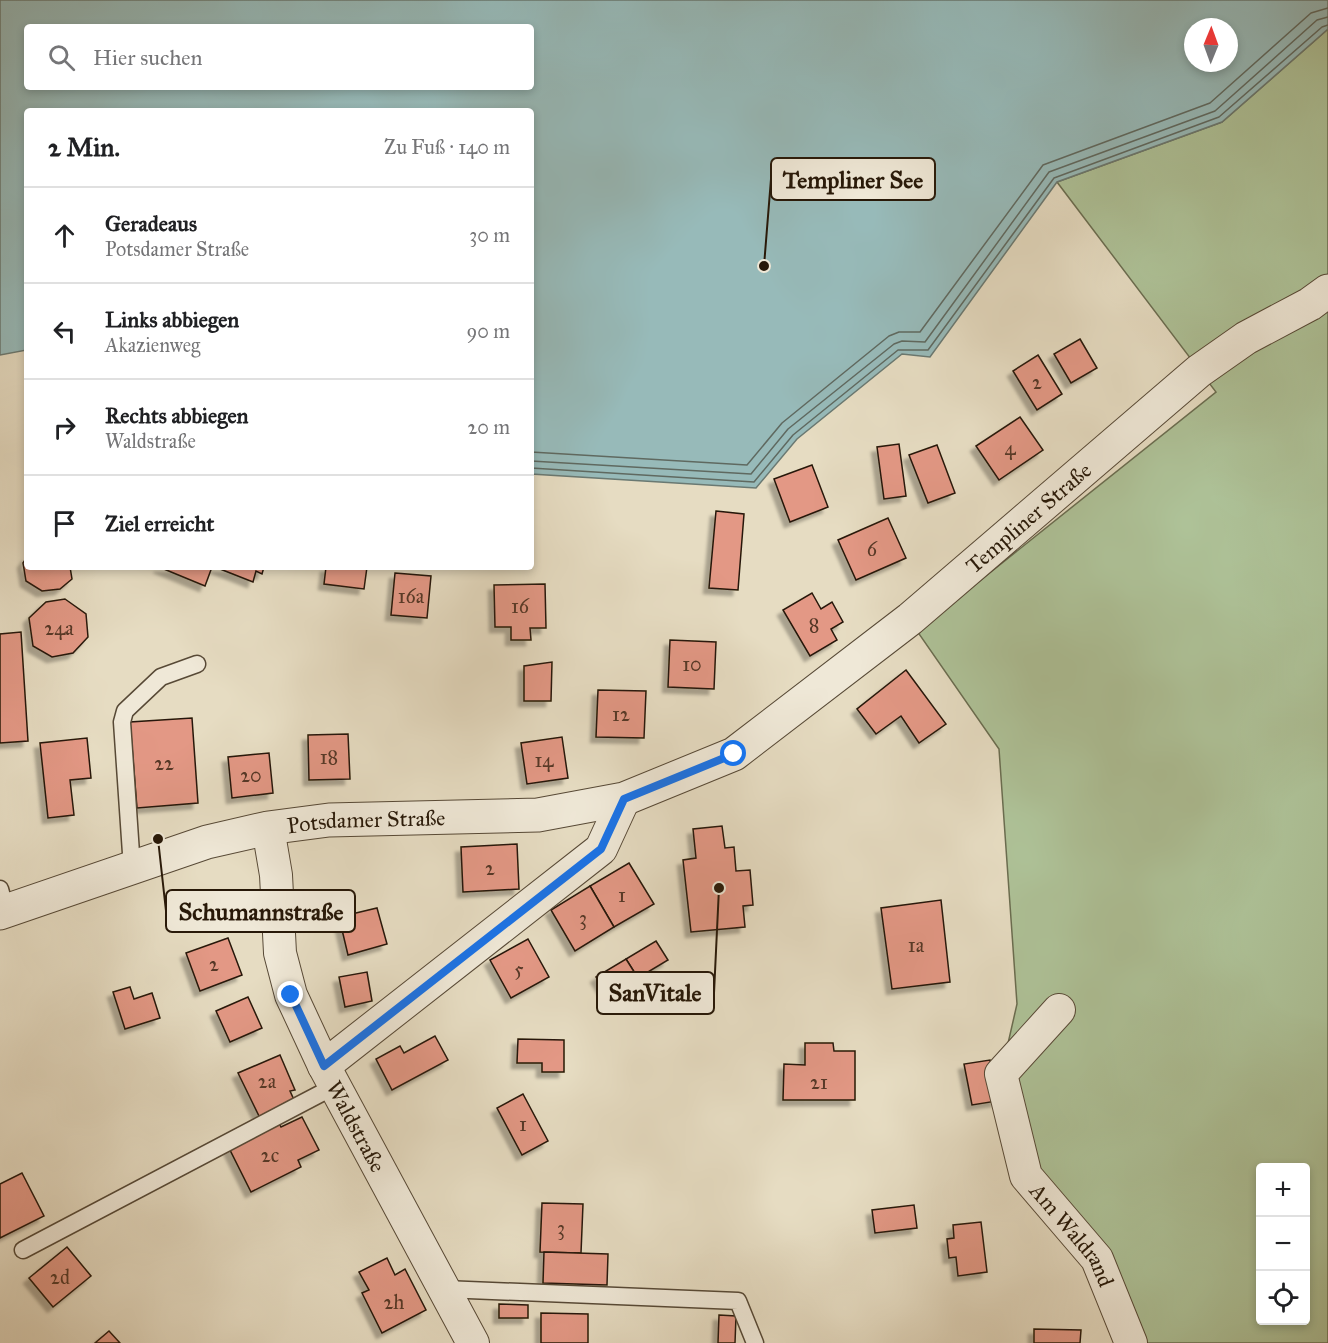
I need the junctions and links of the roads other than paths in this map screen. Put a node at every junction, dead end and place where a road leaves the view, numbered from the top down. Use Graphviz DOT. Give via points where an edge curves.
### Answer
graph roads {
  1 [pos="1328,291"];
  2 [pos="197,664"];
  3 [pos="734,754"];
  4 [pos="624,799"];
  5 [pos="267,828"];
  6 [pos="132,868"];
  7 [pos="2,904"];
  8 [pos="1059,1010"];
  9 [pos="330,1076"];
  10 [pos="23,1250"];
  11 [pos="444,1289"];
  12 [pos="473,1343"];
  13 [pos="755,1343"];
  14 [pos="1131,1343"];
  1 -- 3 [label="street, Templiner Straße" via="1246,338 1199,371 910,619"];
  2 -- 6 [label="lane" via="161,677 124,711"];
  3 -- 4 [label="street, Potsdamer Straße"];
  4 -- 5 [label="street, Potsdamer Straße" via="538,815 329,820"];
  4 -- 9 [label="street" via="601,849"];
  5 -- 6 [label="street, Potsdamer Straße" via="207,842"];
  5 -- 9 [label="street, Waldstraße" via="276,875 280,953 291,995"];
  6 -- 7 [label="street, Potsdamer Straße"];
  8 -- 14 [label="street, Am Waldrand" via="1001,1074 1026,1176 1097,1259"];
  9 -- 10 [label="lane"];
  9 -- 11 [label="street, Waldstraße"];
  11 -- 12 [label="street, Waldstraße"];
  11 -- 13 [label="lane" via="738,1301"];
}
